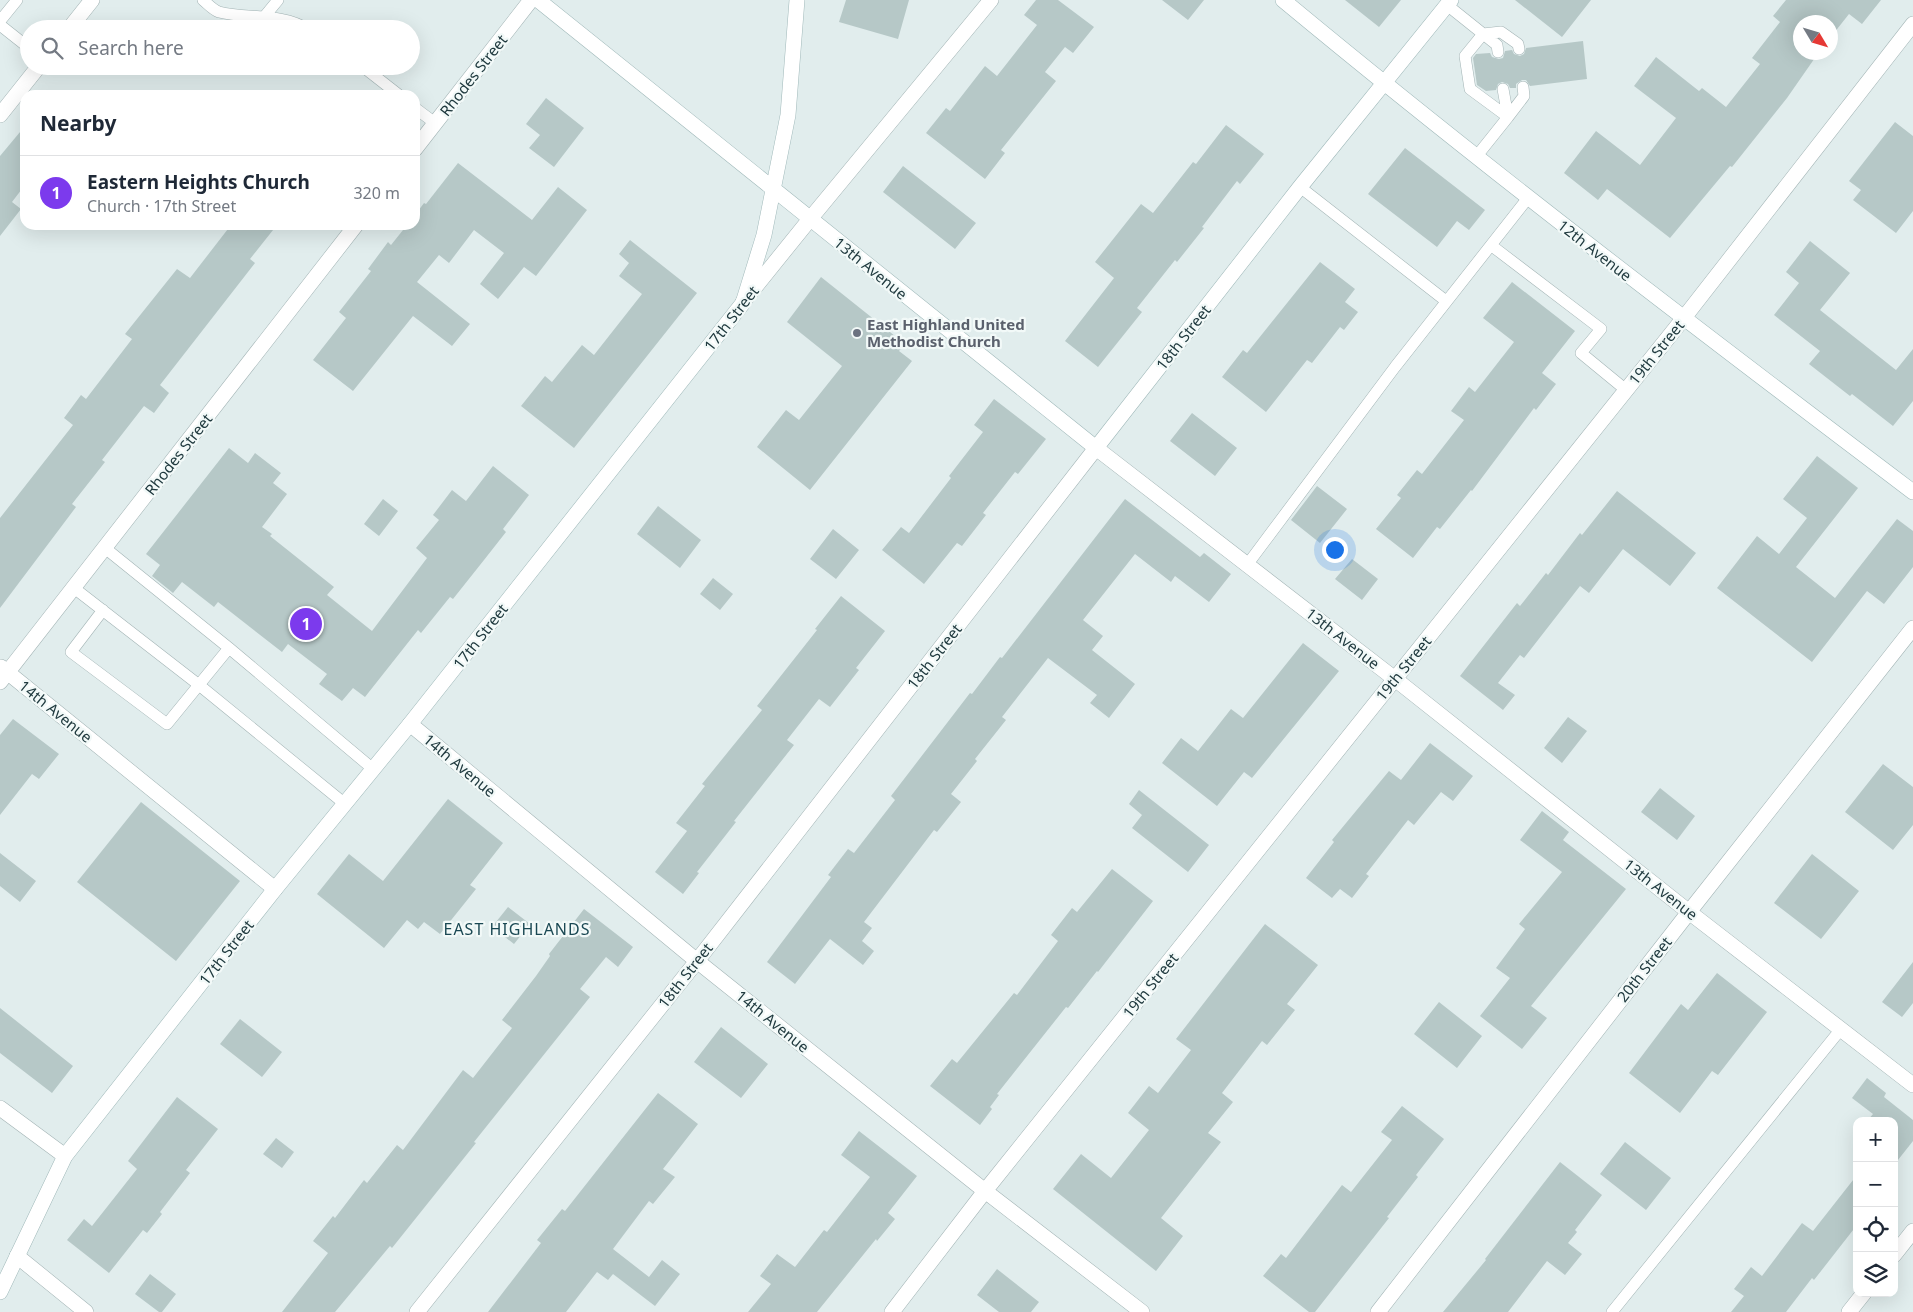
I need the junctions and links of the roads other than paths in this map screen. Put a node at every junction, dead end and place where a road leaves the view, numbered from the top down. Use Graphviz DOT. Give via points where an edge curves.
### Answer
graph roads {
  1 [pos="17,0"];
  2 [pos="92,0"];
  3 [pos="203,0"];
  4 [pos="278,0"];
  5 [pos="532,0"];
  6 [pos="538,0"];
  7 [pos="797,0"];
  8 [pos="991,0"];
  9 [pos="1283,0"];
  10 [pos="1449,3"];
  11 [pos="264,17"];
  12 [pos="76,20"];
  13 [pos="278,20"];
  14 [pos="0,23"];
  15 [pos="1913,24"];
  16 [pos="1483,34"];
  17 [pos="20,40"];
  18 [pos="1519,49"];
  19 [pos="1498,52"];
  20 [pos="32,75"];
  21 [pos="373,75"];
  22 [pos="1384,84"];
  23 [pos="1524,87"];
  24 [pos="1504,89"];
  25 [pos="393,90"];
  26 [pos="420,112"];
  27 [pos="0,115"];
  28 [pos="1508,117"];
  29 [pos="435,124"];
  30 [pos="420,143"];
  31 [pos="1476,156"];
  32 [pos="1300,187"];
  33 [pos="774,190"];
  34 [pos="1528,198"];
  35 [pos="810,219"];
  36 [pos="352,230"];
  37 [pos="1492,246"];
  38 [pos="1446,301"];
  39 [pos="743,303"];
  40 [pos="1683,319"];
  41 [pos="1626,390"];
  42 [pos="1096,448"];
  43 [pos="1913,492"];
  44 [pos="105,548"];
  45 [pos="1247,565"];
  46 [pos="74,588"];
  47 [pos="103,610"];
  48 [pos="1913,628"];
  49 [pos="229,648"];
  50 [pos="3,674"];
  51 [pos="1395,678"];
  52 [pos="199,685"];
  53 [pos="410,724"];
  54 [pos="373,769"];
  55 [pos="345,804"];
  56 [pos="276,889"];
  57 [pos="1689,912"];
  58 [pos="697,961"];
  59 [pos="1841,1029"];
  60 [pos="1913,1085"];
  61 [pos="0,1108"];
  62 [pos="64,1156"];
  63 [pos="985,1191"];
  64 [pos="1913,1231"];
  65 [pos="1896,1252"];
  66 [pos="16,1256"];
  67 [pos="0,1291"];
  68 [pos="1861,1297"];
  69 [pos="86,1312"];
  70 [pos="417,1312"];
  71 [pos="892,1312"];
  72 [pos="1142,1312"];
  73 [pos="1378,1312"];
  74 [pos="1612,1312"];
  75 [pos="1849,1312"];
  1 -- 14 [label="lane"];
  2 -- 12 [label="street"];
  3 -- 11 [label="lane" via="217,11"];
  4 -- 11 [label="lane"];
  5 -- 29 [label="street, Rhodes Street"];
  6 -- 33 [label="street, 13th Avenue"];
  7 -- 33 [label="street" via="788,115"];
  8 -- 35 [label="street, 17th Street"];
  9 -- 22 [label="street, 12th Avenue"];
  10 -- 16 [label="lane"];
  10 -- 22 [label="street, 18th Street"];
  11 -- 13 [label="lane"];
  14 -- 17 [label="lane"];
  15 -- 40 [label="street, 19th Street"];
  16 -- 18 [label="lane" via="1501,32 1518,44"];
  16 -- 19 [label="lane" via="1496,45"];
  16 -- 28 [label="lane" via="1465,56 1470,89"];
  20 -- 27 [label="street"];
  21 -- 25 [label="lane"];
  22 -- 31 [label="street, 12th Avenue"];
  22 -- 32 [label="street, 18th Street"];
  23 -- 28 [label="lane" via="1524,96"];
  24 -- 28 [label="lane"];
  26 -- 29 [label="lane"];
  28 -- 31 [label="lane"];
  29 -- 30 [label="street, Rhodes Street"];
  31 -- 34 [label="street, 12th Avenue"];
  32 -- 38 [label="lane"];
  32 -- 42 [label="street, 18th Street"];
  33 -- 35 [label="street, 13th Avenue"];
  33 -- 39 [label="street"];
  34 -- 37 [label="lane"];
  34 -- 40 [label="street, 12th Avenue"];
  35 -- 39 [label="street, 17th Street"];
  35 -- 42 [label="street, 13th Avenue"];
  36 -- 44 [label="street, Rhodes Street"];
  37 -- 38 [label="lane"];
  37 -- 41 [label="lane" via="1601,329 1581,353"];
  38 -- 45 [label="lane"];
  39 -- 53 [label="street, 17th Street"];
  40 -- 41 [label="street, 19th Street"];
  40 -- 43 [label="street, 12th Avenue"];
  41 -- 51 [label="street, 19th Street"];
  42 -- 45 [label="street, 13th Avenue"];
  42 -- 58 [label="street, 18th Street"];
  44 -- 46 [label="street, Rhodes Street"];
  44 -- 49 [label="lane"];
  45 -- 51 [label="street, 13th Avenue"];
  46 -- 47 [label="lane"];
  46 -- 50 [label="street, Rhodes Street"];
  47 -- 52 [label="lane"];
  47 -- 52 [label="lane" via="71,652 167,724"];
  48 -- 57 [label="street, 20th Street"];
  49 -- 52 [label="lane"];
  49 -- 54 [label="lane"];
  50 -- 56 [label="street, 14th Avenue"];
  51 -- 57 [label="street, 13th Avenue"];
  51 -- 63 [label="street, 19th Street"];
  52 -- 55 [label="lane"];
  53 -- 54 [label="street, 17th Street"];
  53 -- 58 [label="street, 14th Avenue"];
  54 -- 55 [label="street, 17th Street"];
  55 -- 56 [label="street, 17th Street"];
  56 -- 62 [label="street, 17th Street"];
  57 -- 59 [label="street, 13th Avenue"];
  57 -- 73 [label="street, 20th Street"];
  58 -- 63 [label="street, 14th Avenue"];
  58 -- 70 [label="street, 18th Street"];
  59 -- 60 [label="street, 13th Avenue"];
  59 -- 74 [label="lane"];
  61 -- 62 [label="street"];
  62 -- 66 [label="street, 17th Street"];
  63 -- 71 [label="street, 19th Street"];
  63 -- 72 [label="street, 14th Avenue"];
  64 -- 65 [label="street"];
  66 -- 67 [label="street, 17th Street"];
  66 -- 69 [label="street"];
  68 -- 75 [label="street"];
}
